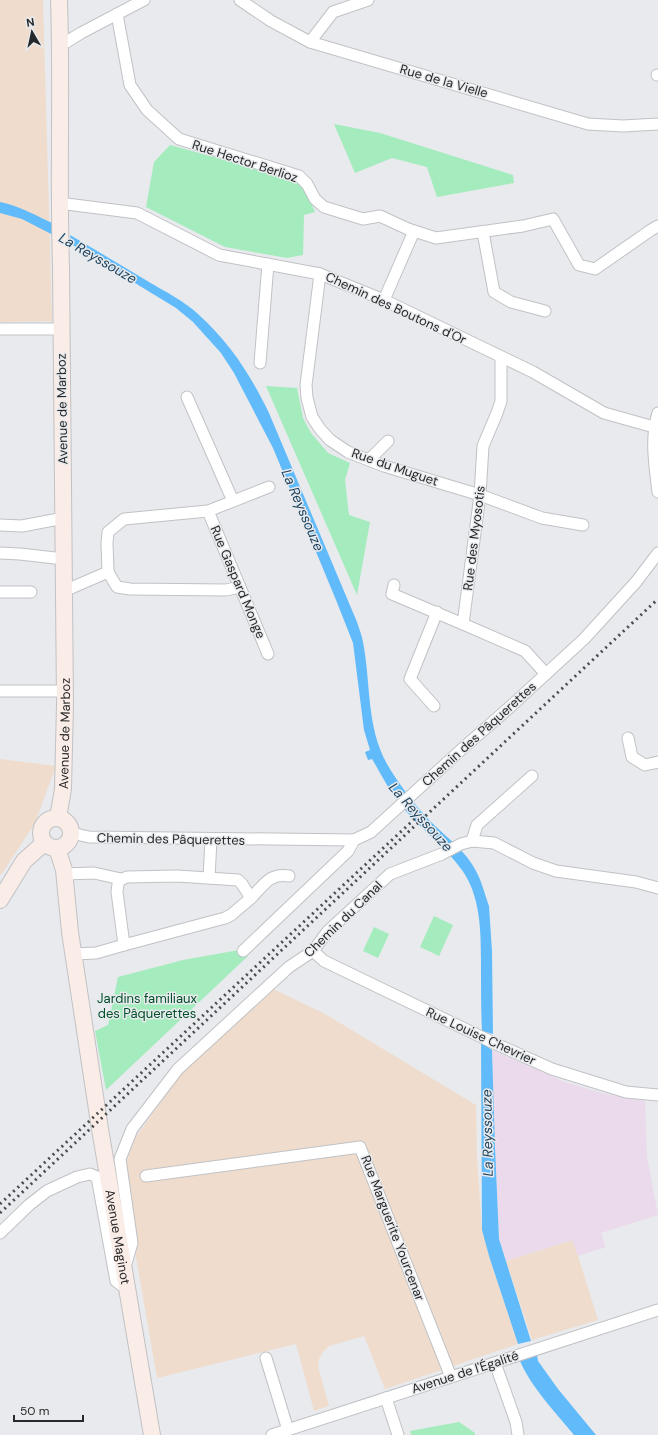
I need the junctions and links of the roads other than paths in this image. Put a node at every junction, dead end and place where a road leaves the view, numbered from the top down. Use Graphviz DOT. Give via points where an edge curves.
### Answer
graph roads {
  1 [pos="59,0"];
  2 [pos="144,0"];
  3 [pos="240,0"];
  4 [pos="368,0"];
  5 [pos="117,14"];
  6 [pos="310,42"];
  7 [pos="60,46"];
  8 [pos="658,124"];
  9 [pos="59,203"];
  10 [pos="658,226"];
  11 [pos="414,231"];
  12 [pos="483,232"];
  13 [pos="268,264"];
  14 [pos="320,274"];
  15 [pos="384,300"];
  16 [pos="545,311"];
  17 [pos="0,329"];
  18 [pos="61,329"];
  19 [pos="501,357"];
  20 [pos="260,363"];
  21 [pos="187,397"];
  22 [pos="658,413"];
  23 [pos="654,427"];
  24 [pos="388,441"];
  25 [pos="369,460"];
  26 [pos="269,487"];
  27 [pos="658,492"];
  28 [pos="480,495"];
  29 [pos="233,501"];
  30 [pos="208,511"];
  31 [pos="64,518"];
  32 [pos="0,525"];
  33 [pos="583,525"];
  34 [pos="0,553"];
  35 [pos="658,553"];
  36 [pos="64,559"];
  37 [pos="108,572"];
  38 [pos="394,584"];
  39 [pos="240,587"];
  40 [pos="64,591"];
  41 [pos="0,592"];
  42 [pos="31,592"];
  43 [pos="436,612"];
  44 [pos="463,624"];
  45 [pos="268,654"];
  46 [pos="546,674"];
  47 [pos="0,691"];
  48 [pos="65,691"];
  49 [pos="434,706"];
  50 [pos="628,738"];
  51 [pos="658,762"];
  52 [pos="532,776"];
  53 [pos="58,818"];
  54 [pos="71,833"];
  55 [pos="211,839"];
  56 [pos="354,840"];
  57 [pos="472,841"];
  58 [pos="51,846"];
  59 [pos="64,874"];
  60 [pos="289,876"];
  61 [pos="209,878"];
  62 [pos="121,879"];
  63 [pos="658,888"];
  64 [pos="251,898"];
  65 [pos="0,900"];
  66 [pos="124,944"];
  67 [pos="243,951"];
  68 [pos="313,951"];
  69 [pos="74,954"];
  70 [pos="658,1095"];
  71 [pos="146,1176"];
  72 [pos="0,1233"];
  73 [pos="124,1269"];
  74 [pos="128,1290"];
  75 [pos="658,1310"];
  76 [pos="266,1358"];
  77 [pos="495,1363"];
  78 [pos="451,1377"];
  79 [pos="386,1398"];
  80 [pos="288,1430"];
  81 [pos="152,1435"];
  82 [pos="272,1435"];
  83 [pos="398,1435"];
  84 [pos="518,1435"];
  1 -- 7 [label="main road, Avenue de Marboz"];
  2 -- 5 [label="street"];
  3 -- 6 [label="street, Rue de la Vielle" via="271,21"];
  4 -- 6 [label="street" via="333,12"];
  5 -- 7 [label="street"];
  5 -- 11 [label="street, Rue Hector Berlioz" via="130,85 147,110 179,139 299,176 324,207 363,218 380,216"];
  6 -- 8 [label="street, Rue de la Vielle" via="588,124"];
  7 -- 9 [label="main road, Avenue de Marboz"];
  9 -- 13 [label="street, Chemin des Boutons d'Or" via="137,214 218,255"];
  9 -- 18 [label="main road, Avenue de Marboz"];
  10 -- 12 [label="street, Rue Hector Berlioz" via="595,269 579,265 553,219"];
  11 -- 12 [label="street, Rue Hector Berlioz" via="436,238"];
  11 -- 15 [label="street"];
  12 -- 16 [label="street" via="494,292 511,302"];
  13 -- 14 [label="street, Chemin des Boutons d'Or"];
  13 -- 20 [label="street"];
  14 -- 15 [label="street, Chemin des Boutons d'Or"];
  14 -- 25 [label="street, Rue du Muguet" via="306,385 312,417 330,440 348,452"];
  15 -- 19 [label="street, Chemin des Boutons d'Or"];
  17 -- 18 [label="street"];
  18 -- 31 [label="main road, Avenue de Marboz"];
  19 -- 23 [label="street, Chemin des Boutons d'Or" via="533,372 604,413"];
  19 -- 28 [label="street, Rue des Myosotis" via="501,401 483,446"];
  21 -- 29 [label="street"];
  22 -- 23 [label="street"];
  23 -- 27 [label="street"];
  24 -- 25 [label="street"];
  25 -- 28 [label="street, Rue du Muguet"];
  26 -- 29 [label="street"];
  28 -- 33 [label="street, Rue du Muguet" via="542,518"];
  28 -- 44 [label="street, Rue des Myosotis"];
  29 -- 30 [label="street"];
  30 -- 37 [label="street" via="124,519 108,532"];
  30 -- 39 [label="street, Rue Gaspard Monge"];
  31 -- 32 [label="street" via="22,526"];
  31 -- 36 [label="main road, Avenue de Marboz"];
  34 -- 36 [label="street"];
  35 -- 46 [label="street, Chemin des Pâquerettes" via="636,582 584,639"];
  36 -- 40 [label="main road, Avenue de Marboz"];
  37 -- 39 [label="street" via="117,587 130,589 226,590"];
  37 -- 40 [label="street"];
  38 -- 43 [label="street" via="392,594"];
  39 -- 45 [label="street, Rue Gaspard Monge"];
  40 -- 48 [label="main road, Avenue de Marboz"];
  41 -- 42 [label="street"];
  43 -- 44 [label="street"];
  43 -- 49 [label="street" via="410,679"];
  44 -- 46 [label="street" via="525,651"];
  46 -- 56 [label="street, Chemin des Pâquerettes" via="371,832"];
  47 -- 48 [label="street"];
  48 -- 53 [label="main road, Avenue de Marboz" via="63,789"];
  50 -- 51 [label="street" via="632,757 645,766"];
  52 -- 57 [label="street" via="477,825"];
  53 -- 54 [label="main road" via="67,823"];
  53 -- 58 [label="main road" via="52,818 42,826 41,838"];
  54 -- 55 [label="street, Chemin des Pâquerettes" via="89,838"];
  54 -- 58 [label="main road" via="63,847"];
  55 -- 56 [label="street, Chemin des Pâquerettes"];
  55 -- 61 [label="street"];
  56 -- 67 [label="street" via="348,851"];
  57 -- 63 [label="street, Chemin du Canal" via="494,844 556,871 636,882"];
  57 -- 68 [label="street, Chemin du Canal" via="390,874 328,931"];
  58 -- 59 [label="main road"];
  58 -- 65 [label="main road" via="24,861"];
  59 -- 62 [label="street" via="94,874"];
  59 -- 69 [label="main road"];
  60 -- 64 [label="street" via="272,877"];
  61 -- 62 [label="street" via="177,876"];
  61 -- 64 [label="street" via="238,880"];
  62 -- 66 [label="street" via="117,892"];
  64 -- 66 [label="street" via="225,918"];
  66 -- 69 [label="street" via="96,953"];
  68 -- 70 [label="street, Rue Louise Chevrier" via="324,961 552,1069 626,1092"];
  68 -- 73 [label="street, Chemin du Canal" via="288,967 178,1069 132,1129 120,1159 132,1243"];
  69 -- 73 [label="main road, Avenue Maginot"];
  71 -- 78 [label="street, Rue Marguerite Yourcenar" via="360,1146"];
  72 -- 74 [label="street" via="47,1190 77,1177 90,1174 97,1177 116,1281"];
  73 -- 74 [label="main road, Avenue Maginot"];
  74 -- 81 [label="main road, Avenue Maginot"];
  75 -- 77 [label="street, Avenue de l'Égalité"];
  76 -- 80 [label="street"];
  77 -- 78 [label="street, Avenue de l'Égalité"];
  77 -- 84 [label="street" via="516,1422"];
  78 -- 79 [label="street, Avenue de l'Égalité"];
  79 -- 80 [label="street, Avenue de l'Égalité"];
  79 -- 83 [label="street"];
  80 -- 82 [label="street, Avenue de l'Égalité"];
}
